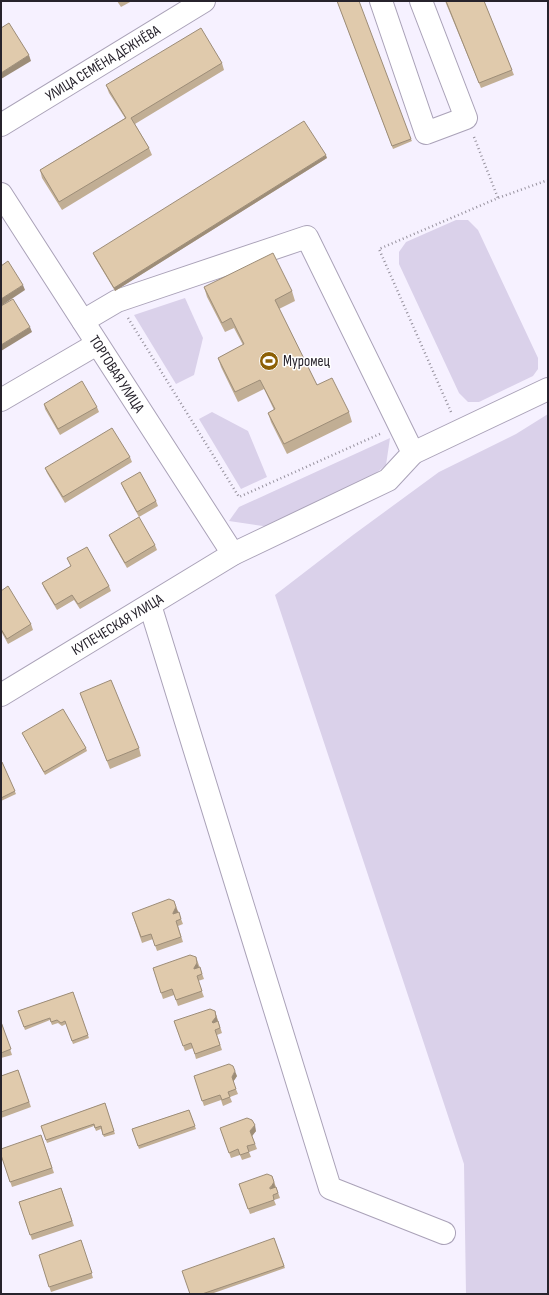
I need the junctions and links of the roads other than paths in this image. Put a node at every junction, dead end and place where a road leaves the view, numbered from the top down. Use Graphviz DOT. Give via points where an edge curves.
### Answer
graph roads {
  1 [pos="204,1"];
  2 [pos="381,1"];
  3 [pos="421,1"];
  4 [pos="1,125"];
  5 [pos="1,194"];
  6 [pos="83,321"];
  7 [pos="97,344"];
  8 [pos="548,389"];
  9 [pos="1,400"];
  10 [pos="413,453"];
  11 [pos="232,554"];
  12 [pos="150,605"];
  13 [pos="1,694"];
  14 [pos="444,1233"];
  1 -- 4 [label="street, УЛИЦА СЕМЁНА ДЕЖНЁВА"];
  2 -- 3 [label="street" via="426,133 466,118"];
  5 -- 6 [label="street, ТОРГОВАЯ УЛИЦА"];
  6 -- 7 [label="street, ТОРГОВАЯ УЛИЦА"];
  6 -- 10 [label="street" via="117,301 307,237"];
  7 -- 9 [label="street"];
  7 -- 11 [label="street, ТОРГОВАЯ УЛИЦА"];
  8 -- 10 [label="street"];
  10 -- 11 [label="street, КУПЕЧЕСКАЯ УЛИЦА" via="388,480"];
  11 -- 12 [label="street, КУПЕЧЕСКАЯ УЛИЦА"];
  12 -- 13 [label="street, КУПЕЧЕСКАЯ УЛИЦА"];
  12 -- 14 [label="street" via="330,1188"];
}
